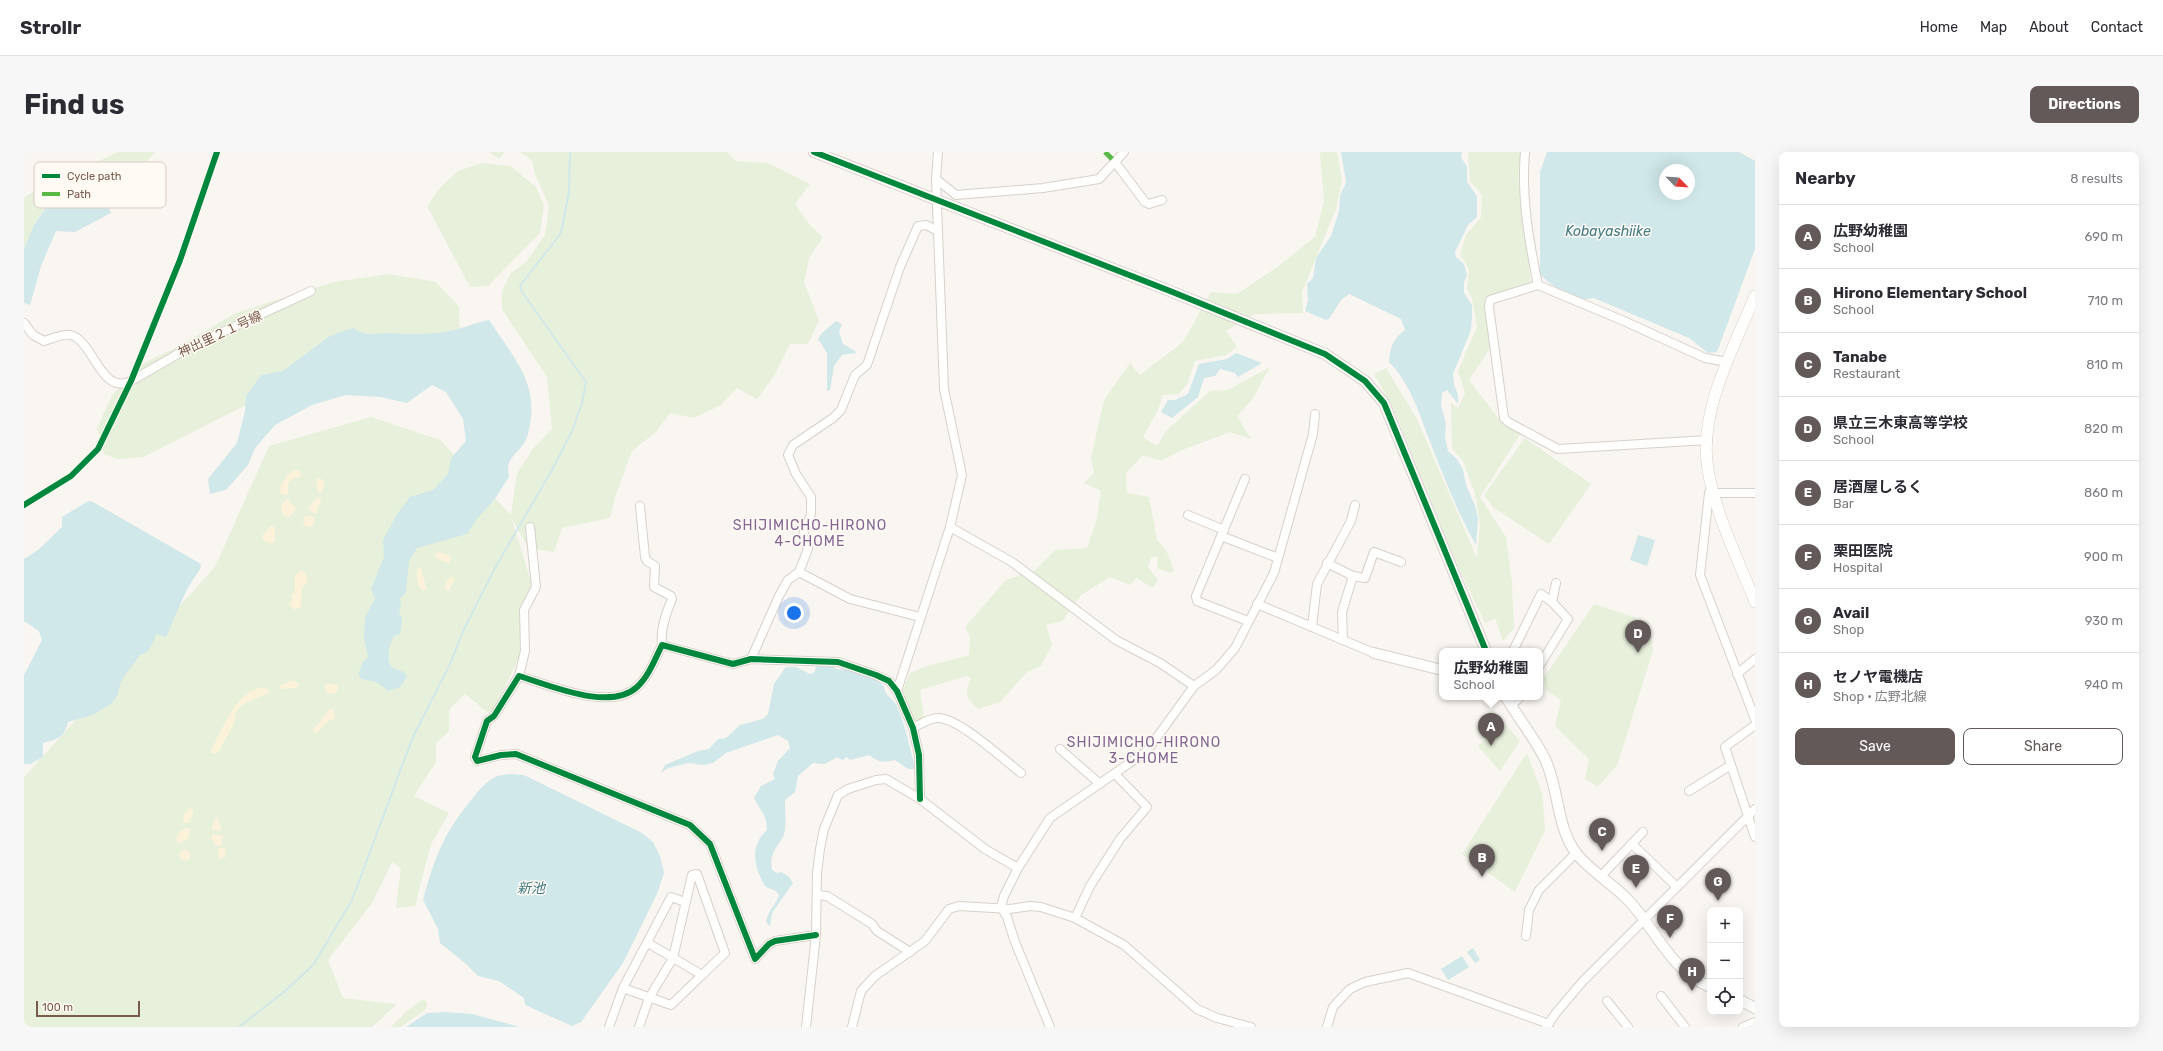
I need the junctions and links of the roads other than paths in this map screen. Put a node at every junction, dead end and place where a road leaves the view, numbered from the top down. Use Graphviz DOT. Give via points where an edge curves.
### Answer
graph roads {
  1 [pos="814,152"];
  2 [pos="938,152"];
  3 [pos="1124,152"];
  4 [pos="1525,152"];
  5 [pos="1115,162"];
  6 [pos="936,179"];
  7 [pos="937,200"];
  8 [pos="1162,200"];
  9 [pos="938,231"];
  10 [pos="1538,285"];
  11 [pos="311,291"];
  12 [pos="1755,296"];
  13 [pos="24,323"];
  14 [pos="1728,362"];
  15 [pos="1315,414"];
  16 [pos="1708,440"];
  17 [pos="1245,479"];
  18 [pos="1713,492"];
  19 [pos="1755,493"];
  20 [pos="1355,505"];
  21 [pos="640,506"];
  22 [pos="1188,515"];
  23 [pos="530,527"];
  24 [pos="950,527"];
  25 [pos="1223,533"];
  26 [pos="1278,558"];
  27 [pos="1402,562"];
  28 [pos="1327,563"];
  29 [pos="799,572"];
  30 [pos="1353,576"];
  31 [pos="1556,583"];
  32 [pos="1552,602"];
  33 [pos="1755,602"];
  34 [pos="1257,604"];
  35 [pos="920,618"];
  36 [pos="1248,621"];
  37 [pos="1312,627"];
  38 [pos="1343,640"];
  39 [pos="662,645"];
  40 [pos="1485,648"];
  41 [pos="1514,648"];
  42 [pos="1374,653"];
  43 [pos="751,659"];
  44 [pos="1755,659"];
  45 [pos="1543,660"];
  46 [pos="1439,669"];
  47 [pos="1737,674"];
  48 [pos="519,676"];
  49 [pos="1194,686"];
  50 [pos="897,691"];
  51 [pos="1509,701"];
  52 [pos="1755,719"];
  53 [pos="1755,725"];
  54 [pos="913,728"];
  55 [pos="1060,749"];
  56 [pos="1731,765"];
  57 [pos="1021,773"];
  58 [pos="1114,774"];
  59 [pos="1100,784"];
  60 [pos="1689,790"];
  61 [pos="920,799"];
  62 [pos="1755,809"];
  63 [pos="1747,816"];
  64 [pos="1643,832"];
  65 [pos="1755,837"];
  66 [pos="1632,844"];
  67 [pos="1576,853"];
  68 [pos="1018,868"];
  69 [pos="1601,876"];
  70 [pos="1677,888"];
  71 [pos="817,895"];
  72 [pos="685,902"];
  73 [pos="1001,907"];
  74 [pos="1075,918"];
  75 [pos="1644,920"];
  76 [pos="816,935"];
  77 [pos="1526,936"];
  78 [pos="648,943"];
  79 [pos="910,952"];
  80 [pos="673,958"];
  81 [pos="702,975"];
  82 [pos="1707,985"];
  83 [pos="623,988"];
  84 [pos="1661,996"];
  85 [pos="649,998"];
  86 [pos="1607,1001"];
  87 [pos="1743,1002"];
  88 [pos="1755,1008"];
  89 [pos="1755,1022"];
  90 [pos="1548,1025"];
  91 [pos="609,1027"];
  92 [pos="639,1027"];
  93 [pos="806,1027"];
  94 [pos="852,1027"];
  95 [pos="1050,1027"];
  96 [pos="1251,1027"];
  97 [pos="1327,1027"];
  98 [pos="1628,1027"];
  99 [pos="1685,1027"];
  100 [pos="1743,1027"];
  1 -- 7 [label="street"];
  2 -- 6 [label="street"];
  3 -- 5 [label="street"];
  4 -- 10 [label="street" via="1522,179"];
  5 -- 6 [label="street" via="1099,179 1043,188 956,195"];
  5 -- 8 [label="street" via="1145,202 1150,204"];
  6 -- 7 [label="street"];
  7 -- 9 [label="street"];
  7 -- 40 [label="street" via="1326,354 1365,381 1384,403"];
  9 -- 24 [label="street" via="944,389 962,475"];
  9 -- 29 [label="street" via="926,225 918,226 900,267 867,366 856,375 841,410 793,445 788,455 811,498 811,514 803,535 808,549"];
  10 -- 14 [label="street" via="1705,358"];
  10 -- 16 [label="street" via="1490,300 1504,418 1508,422 1558,449"];
  11 -- 13 [label="street, 神出里２１号線" via="190,347 120,385 111,382 78,338 69,334 44,341 33,335"];
  12 -- 14 [label="main road"];
  14 -- 16 [label="main road" via="1710,416"];
  15 -- 26 [label="street" via="1313,434"];
  16 -- 18 [label="main road" via="1708,469"];
  17 -- 25 [label="street"];
  18 -- 19 [label="street"];
  18 -- 33 [label="main road"];
  18 -- 47 [label="street" via="1709,493 1700,575"];
  20 -- 28 [label="street" via="1351,521"];
  21 -- 39 [label="street" via="645,557 656,566 654,587 672,599 663,626"];
  22 -- 25 [label="street"];
  23 -- 48 [label="street" via="536,587 524,610 525,651"];
  24 -- 35 [label="street"];
  24 -- 49 [label="street" via="1012,562 1116,640 1160,663"];
  25 -- 26 [label="street"];
  25 -- 36 [label="street" via="1196,596 1197,601"];
  26 -- 34 [label="street" via="1274,573"];
  27 -- 30 [label="street" via="1374,552 1365,578"];
  28 -- 30 [label="street"];
  28 -- 37 [label="street" via="1317,584"];
  29 -- 35 [label="street" via="850,599"];
  29 -- 43 [label="street" via="788,580 779,596"];
  30 -- 38 [label="street" via="1342,612"];
  31 -- 32 [label="street"];
  32 -- 41 [label="street" via="1541,594"];
  32 -- 45 [label="street" via="1568,619"];
  34 -- 36 [label="street"];
  34 -- 37 [label="street"];
  35 -- 50 [label="street"];
  36 -- 49 [label="street" via="1230,654 1216,670"];
  37 -- 38 [label="street"];
  38 -- 42 [label="street"];
  39 -- 43 [label="street" via="733,664"];
  39 -- 48 [label="street" via="645,678 637,688 627,694 596,697 580,695"];
  42 -- 46 [label="street"];
  43 -- 50 [label="street" via="838,662 876,674 889,681"];
  44 -- 47 [label="street"];
  47 -- 52 [label="street"];
  48 -- 76 [label="street" via="494,716 487,721 475,757 477,761 516,754 690,824 710,844 755,959 775,940"];
  49 -- 58 [label="street" via="1147,751"];
  50 -- 54 [label="street"];
  51 -- 67 [label="street" via="1544,758 1554,786 1562,824"];
  53 -- 56 [label="street" via="1725,747"];
  54 -- 57 [label="street" via="930,719 940,718 961,726"];
  54 -- 61 [label="street" via="919,755"];
  55 -- 59 [label="street"];
  56 -- 60 [label="street"];
  56 -- 63 [label="street"];
  58 -- 59 [label="street"];
  58 -- 74 [label="street" via="1147,807 1120,839 1090,886"];
  59 -- 68 [label="street" via="1050,818"];
  61 -- 68 [label="street" via="985,849"];
  61 -- 71 [label="street" via="886,779 848,789 838,795 824,829"];
  62 -- 63 [label="street"];
  63 -- 65 [label="street"];
  63 -- 70 [label="street"];
  64 -- 66 [label="street"];
  66 -- 69 [label="street"];
  66 -- 70 [label="street"];
  67 -- 69 [label="street"];
  67 -- 77 [label="street" via="1539,890 1529,910"];
  68 -- 73 [label="street"];
  69 -- 75 [label="street" via="1628,900"];
  70 -- 75 [label="street"];
  71 -- 76 [label="street"];
  71 -- 79 [label="street" via="827,896"];
  72 -- 78 [label="street" via="671,897"];
  72 -- 80 [label="street"];
  72 -- 81 [label="street" via="692,875 697,874 725,953"];
  73 -- 74 [label="street" via="1041,907"];
  73 -- 79 [label="street" via="959,906 949,909 925,941"];
  73 -- 95 [label="street"];
  74 -- 96 [label="street" via="1124,946 1197,1009 1217,1018"];
  75 -- 82 [label="street" via="1665,951"];
  75 -- 90 [label="street" via="1583,981"];
  76 -- 93 [label="street"];
  78 -- 80 [label="street"];
  78 -- 83 [label="street"];
  79 -- 94 [label="street" via="875,976 861,990"];
  80 -- 81 [label="street"];
  80 -- 85 [label="street"];
  81 -- 85 [label="street" via="671,1005"];
  83 -- 85 [label="street"];
  83 -- 91 [label="street"];
  84 -- 99 [label="street"];
  85 -- 92 [label="street"];
  86 -- 98 [label="street"];
  87 -- 88 [label="street"];
  89 -- 100 [label="street"];
  90 -- 97 [label="street" via="1408,973 1365,982 1350,989 1333,1007"];
}
